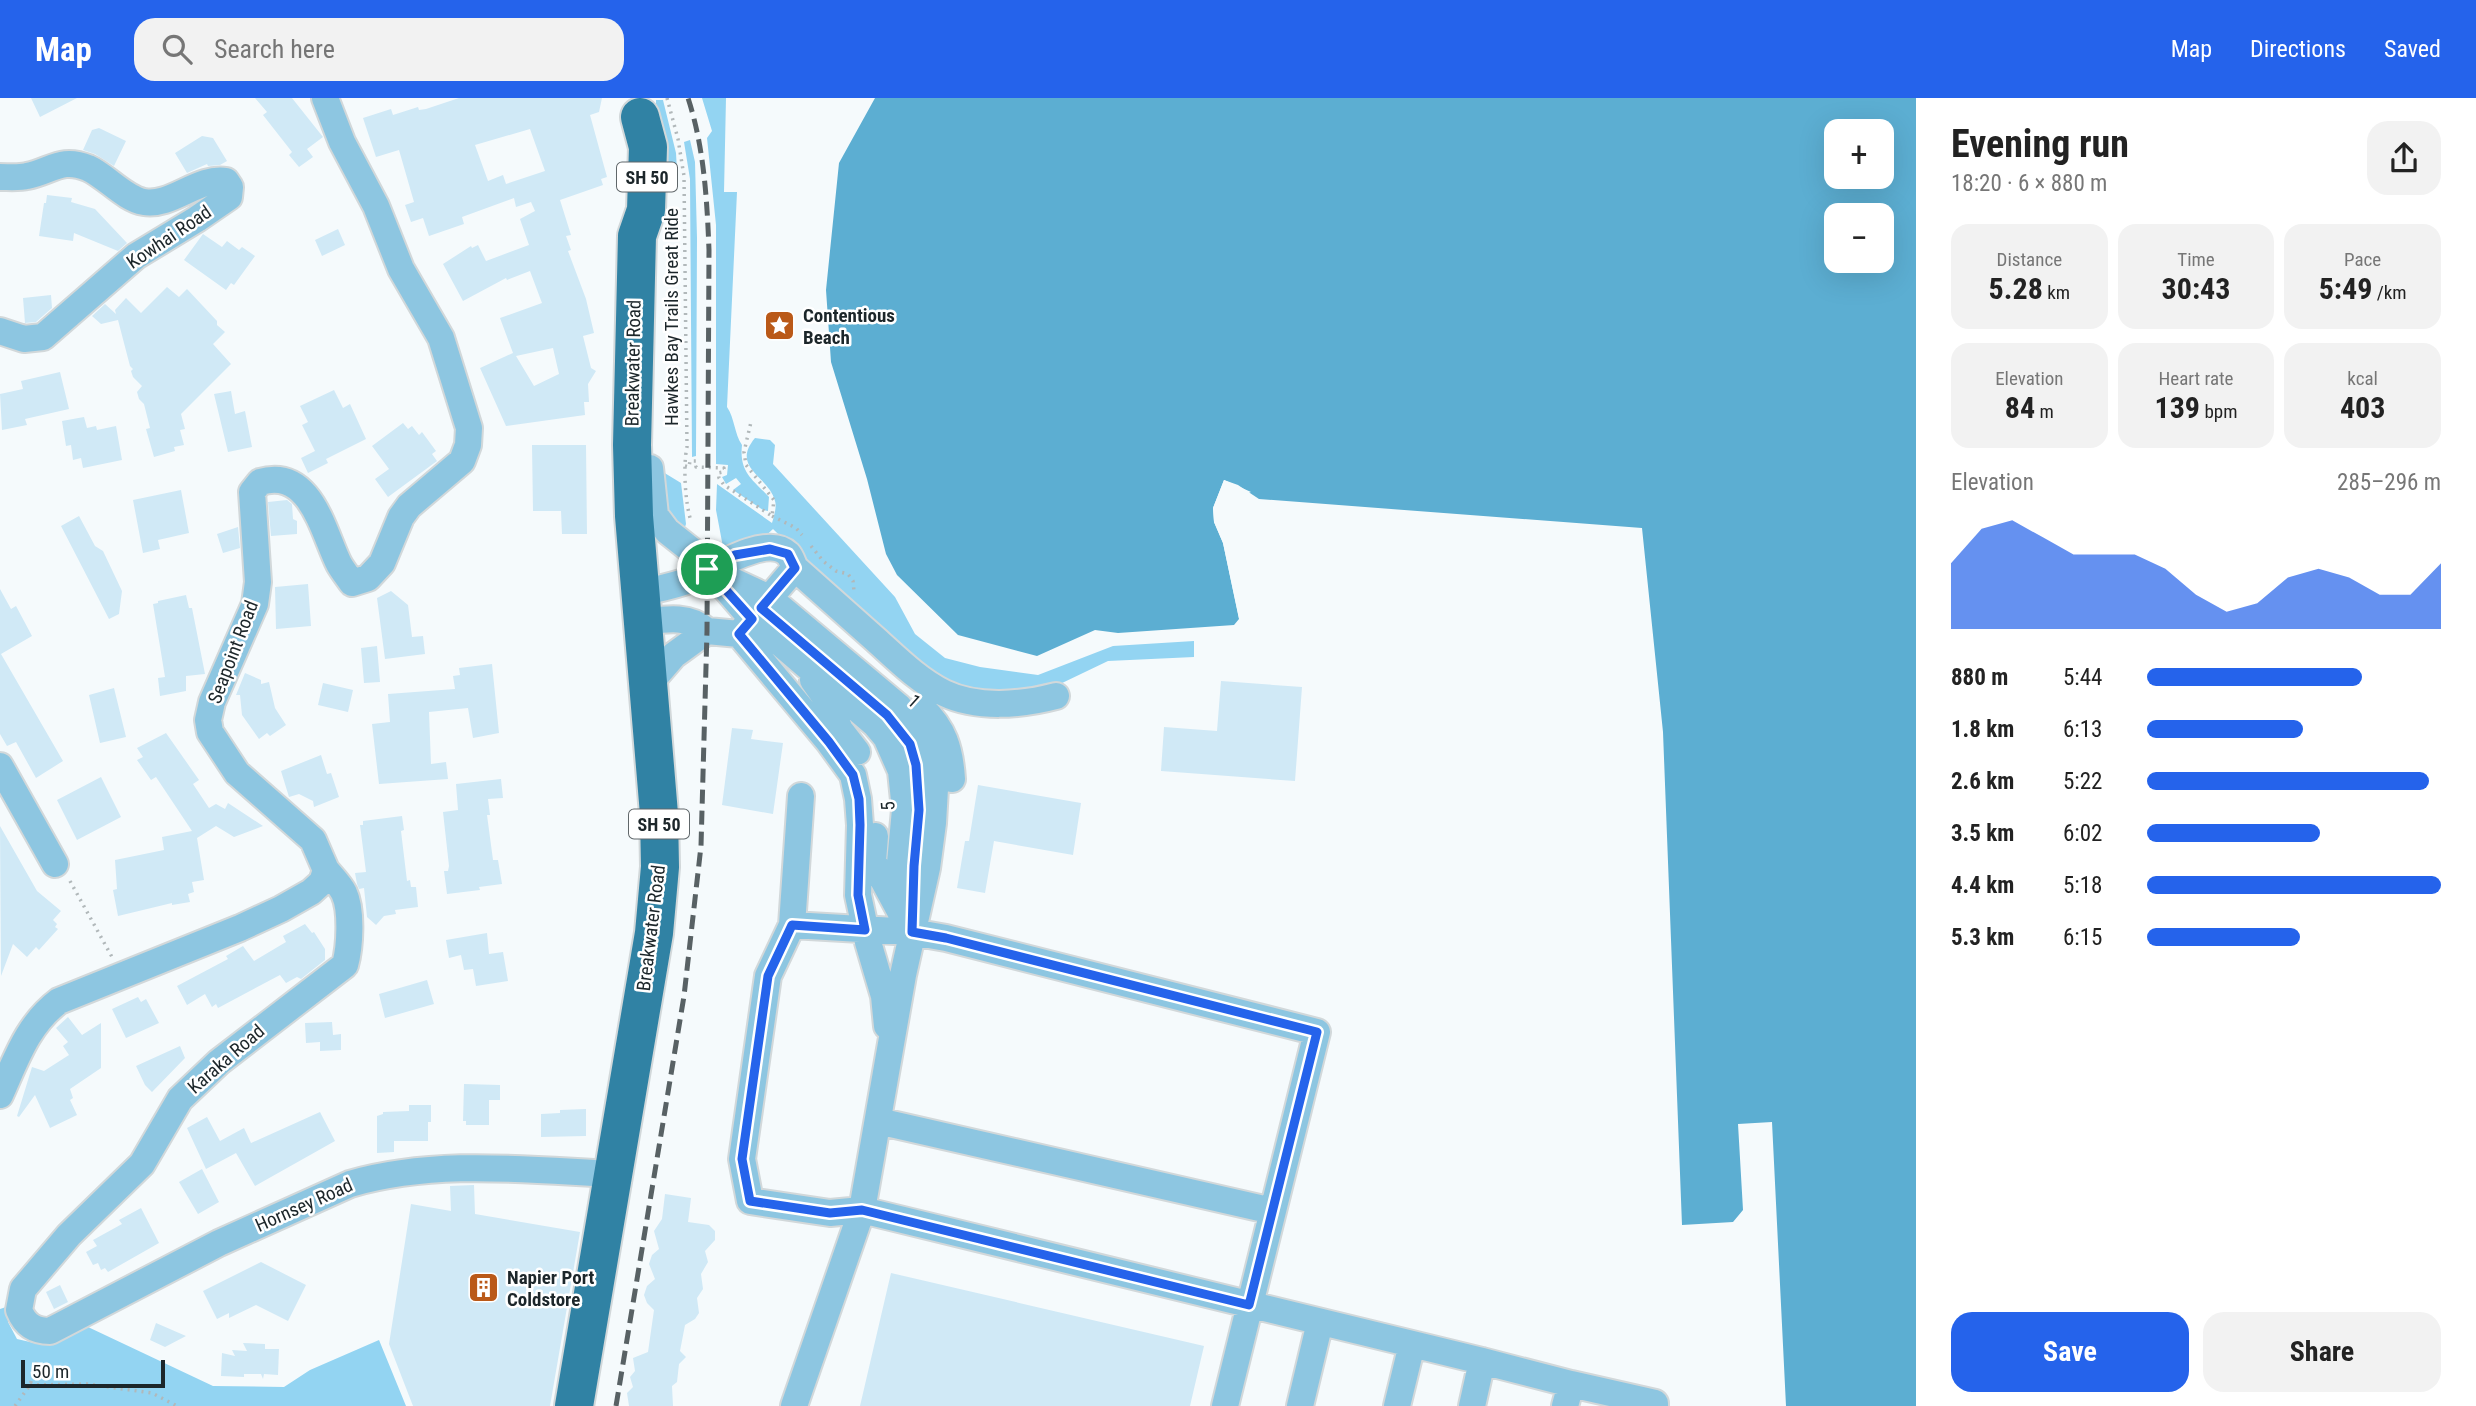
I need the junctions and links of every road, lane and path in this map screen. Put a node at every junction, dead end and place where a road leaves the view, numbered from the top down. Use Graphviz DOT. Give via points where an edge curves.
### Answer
graph roads {
  1 [pos="326,98"];
  2 [pos="643,108"];
  3 [pos="0,177"];
  4 [pos="641,223"];
  5 [pos="0,331"];
  6 [pos="751,422"];
  7 [pos="684,466"];
  8 [pos="772,516"];
  9 [pos="691,530"];
  10 [pos="803,536"];
  11 [pos="810,545"];
  12 [pos="795,568"];
  13 [pos="707,569"];
  14 [pos="854,593"];
  15 [pos="641,607"];
  16 [pos="760,609"];
  17 [pos="707,631"];
  18 [pos="798,658"];
  19 [pos="649,684"];
  20 [pos="1056,696"];
  21 [pos="0,766"];
  22 [pos="801,796"];
  23 [pos="61,870"];
  24 [pos="326,870"];
  25 [pos="792,925"];
  26 [pos="865,930"];
  27 [pos="912,932"];
  28 [pos="122,974"];
  29 [pos="890,1052"];
  30 [pos="0,1095"];
  31 [pos="878,1121"];
  32 [pos="615,1174"];
  33 [pos="862,1210"];
  34 [pos="1273,1211"];
  35 [pos="1249,1305"];
  36 [pos="22,1317"];
  37 [pos="1320,1322"];
  38 [pos="1412,1344"];
  39 [pos="37,1362"];
  40 [pos="1482,1362"];
  41 [pos="30,1385"];
  42 [pos="1568,1395"];
  43 [pos="15,1406"];
  44 [pos="177,1406"];
  45 [pos="574,1406"];
  46 [pos="794,1406"];
  47 [pos="1225,1406"];
  48 [pos="1300,1406"];
  49 [pos="1397,1406"];
  50 [pos="1472,1406"];
  51 [pos="1655,1406"];
  1 -- 24 [label="street, Seapoint Road" via="401,269 441,338 468,428 462,461 401,517 382,563 368,578 352,583 313,503 299,489 275,479 260,482 252,492 255,604 212,702 210,732 237,773 313,840"];
  2 -- 4 [label="highway, Breakwater Road / SH 50" via="631,148 629,211"];
  2 -- 7 [label="path, Hawkes Bay Trails Great Ride" via="678,139 684,176"];
  3 -- 5 [label="street, Kowhai Road" via="26,176 65,162 89,169 144,202 170,199 220,180 230,187 229,197 136,256 43,337 24,340"];
  4 -- 13 [label="street" via="651,496 655,515 667,531"];
  4 -- 15 [label="highway, Breakwater Road / SH 50" via="632,445"];
  6 -- 8 [label="path" via="746,465 774,500"];
  7 -- 8 [label="path" via="696,461 696,467 724,468 718,473 724,485"];
  7 -- 9 [label="path, Hawkes Bay Trails Great Ride"];
  8 -- 10 [label="path"];
  11 -- 14 [label="path" via="830,566 848,575"];
  12 -- 13 [label="street" via="788,554 770,549 735,555"];
  12 -- 16 [label="street"];
  12 -- 20 [label="street" via="891,654 946,694 1004,703"];
  13 -- 15 [label="street"];
  13 -- 16 [label="street, 1"];
  13 -- 16 [label="street"];
  15 -- 17 [label="street" via="671,619 696,622"];
  15 -- 19 [label="highway, Breakwater Road / SH 50"];
  16 -- 17 [label="street"];
  16 -- 18 [label="street"];
  16 -- 26 [label="street" via="829,742 853,775 859,799 858,895"];
  16 -- 27 [label="street" via="887,715 910,744 919,810"];
  16 -- 27 [label="street, 1" via="910,697 948,743 952,788 940,869"];
  17 -- 19 [label="street" via="674,655"];
  18 -- 27 [label="street, 5" via="825,697 868,738 878,755 890,814 886,862"];
  18 -- 27 [label="street" via="875,724 894,754 901,771 905,810 900,863"];
  19 -- 32 [label="highway, Breakwater Road / SH 50" via="660,867 654,933"];
  21 -- 23 [label="street"];
  22 -- 25 [label="street"];
  23 -- 28 [label="path"];
  24 -- 28 [label="street" via="311,892 281,909"];
  24 -- 36 [label="street, Karaka Road" via="346,901 345,965 219,1062 180,1099 142,1164 61,1244 23,1289 19,1302"];
  25 -- 26 [label="street"];
  25 -- 33 [label="street" via="768,976 742,1159 750,1201 830,1213"];
  26 -- 27 [label="street"];
  26 -- 29 [label="street" via="884,996"];
  27 -- 29 [label="street"];
  27 -- 34 [label="street" via="1317,1032"];
  28 -- 30 [label="street" via="59,1001 43,1013 18,1053"];
  29 -- 31 [label="street"];
  31 -- 33 [label="street"];
  31 -- 34 [label="street"];
  32 -- 36 [label="street, Hornsey Road" via="421,1170 369,1178 219,1243 50,1331 34,1330"];
  32 -- 45 [label="highway, Breakwater Road / SH 50"];
  33 -- 35 [label="street"];
  33 -- 46 [label="street"];
  34 -- 35 [label="street"];
  35 -- 37 [label="street"];
  35 -- 47 [label="street"];
  37 -- 38 [label="street"];
  37 -- 48 [label="street"];
  38 -- 40 [label="street"];
  38 -- 49 [label="street"];
  39 -- 41 [label="path"];
  40 -- 42 [label="street"];
  40 -- 50 [label="street"];
  41 -- 43 [label="path"];
  41 -- 44 [label="path" via="87,1384 152,1393"];
  42 -- 51 [label="street"];
}
